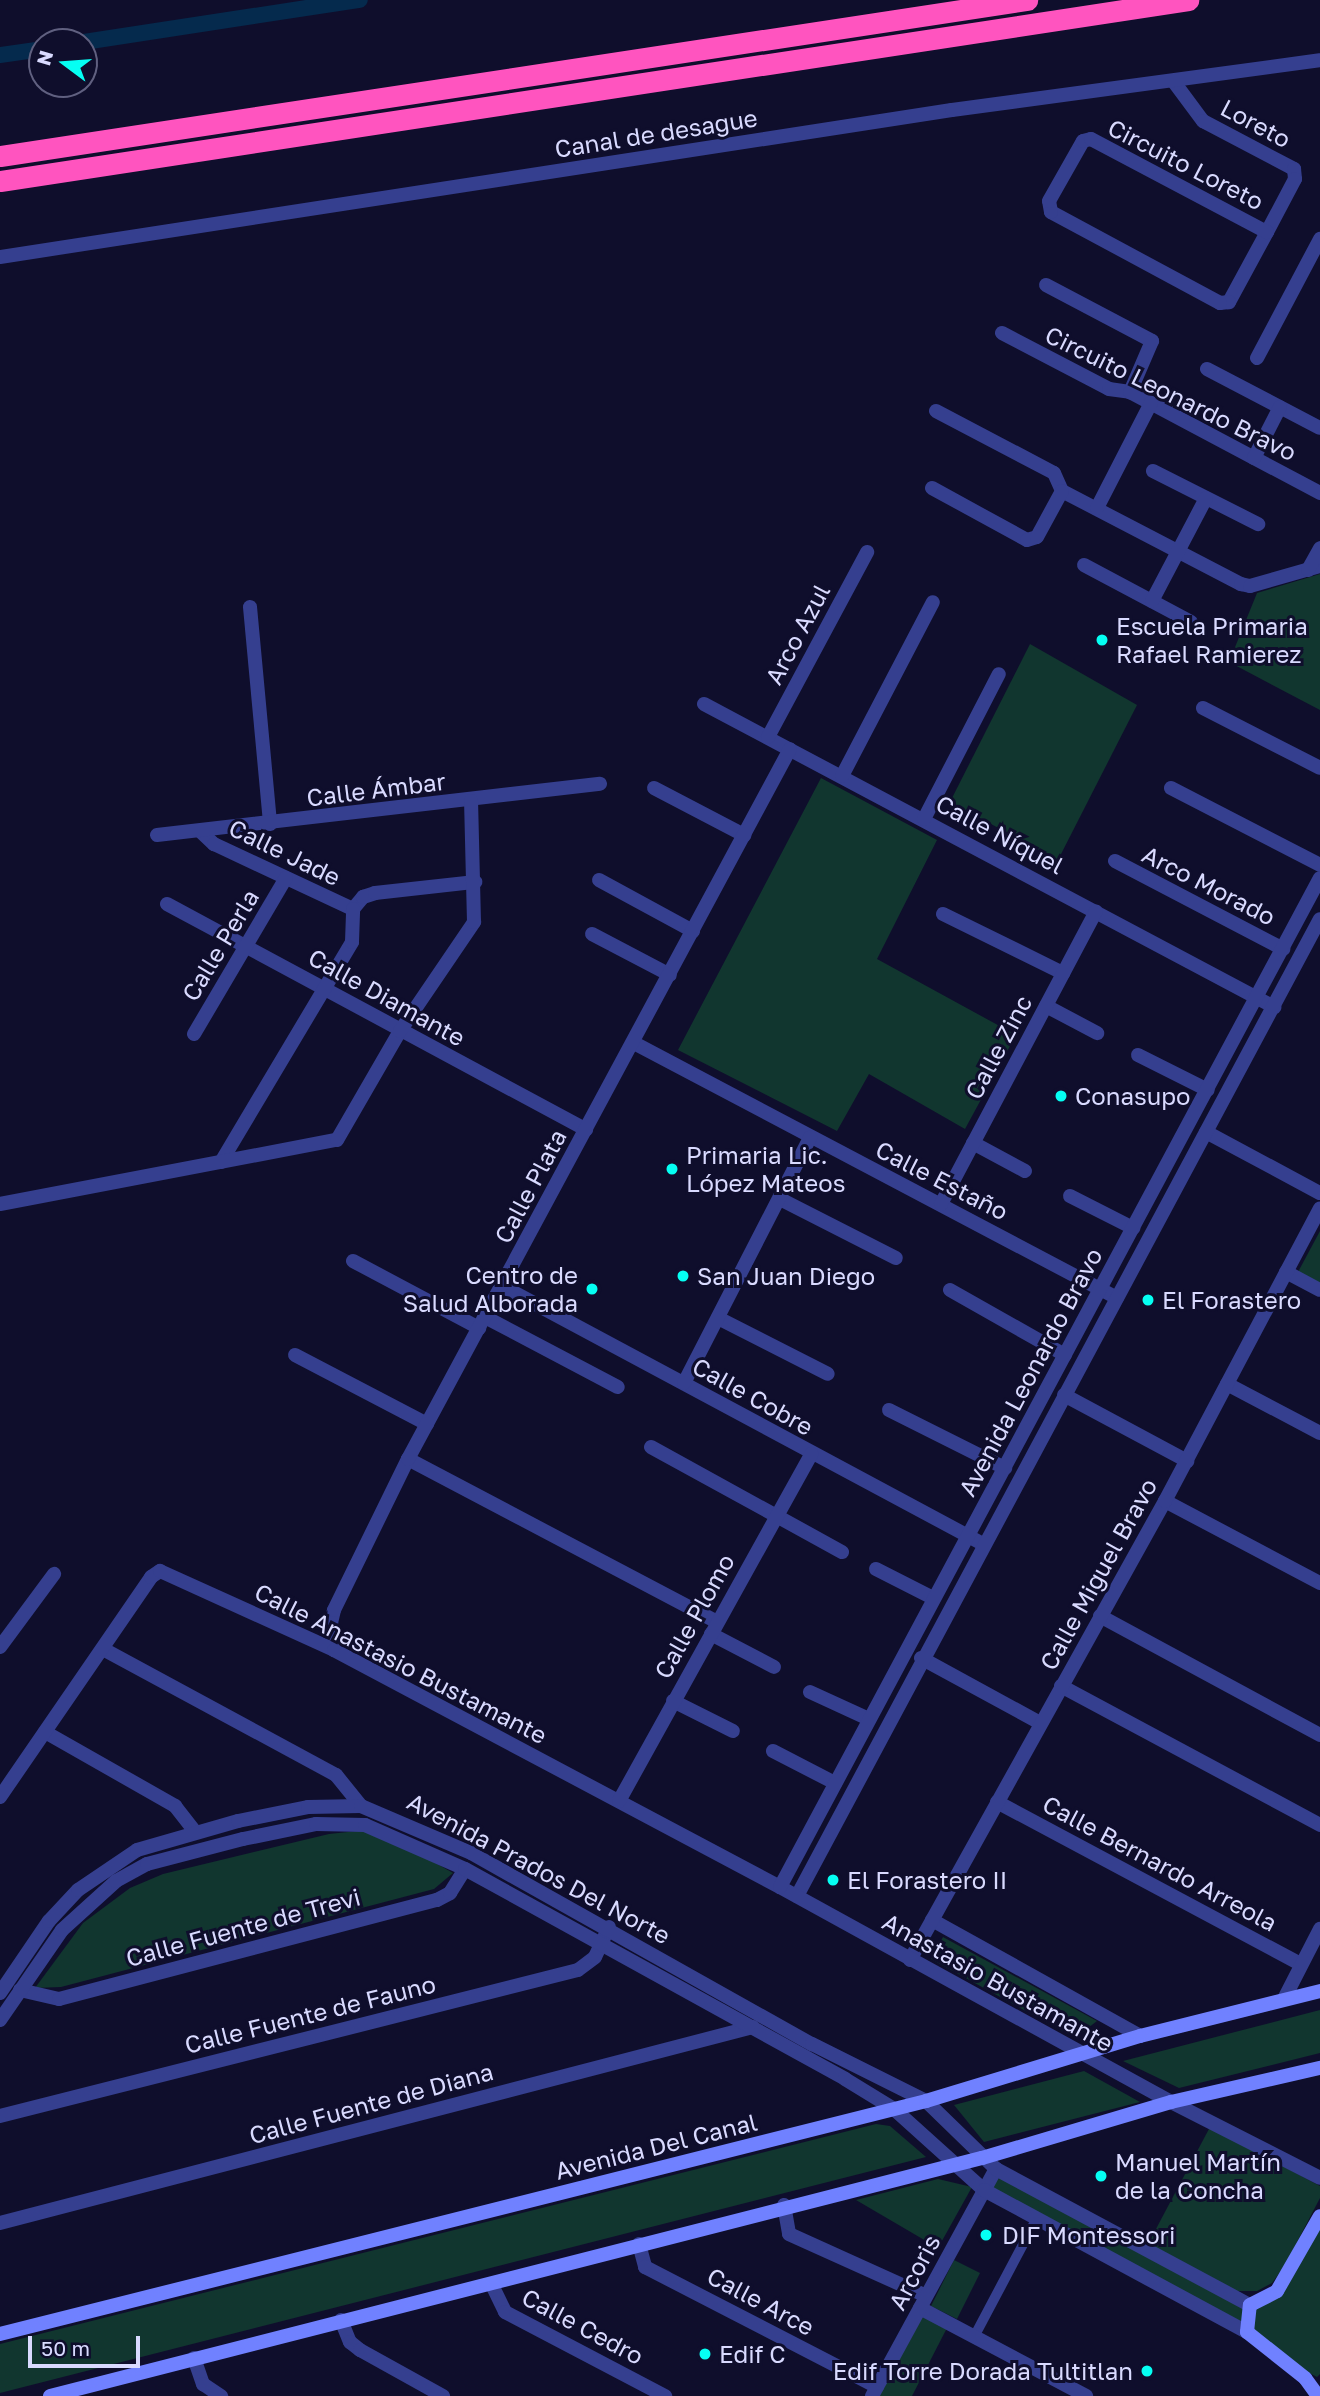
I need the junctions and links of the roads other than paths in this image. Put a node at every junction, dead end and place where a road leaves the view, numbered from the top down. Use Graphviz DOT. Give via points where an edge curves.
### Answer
graph roads {
  1 [pos="1027,0"];
  2 [pos="1188,0"];
  3 [pos="1320,60"];
  4 [pos="1174,82"];
  5 [pos="0,156"];
  6 [pos="0,181"];
  7 [pos="1268,232"];
  8 [pos="1320,239"];
  9 [pos="0,257"];
  10 [pos="1046,285"];
  11 [pos="1002,333"];
  12 [pos="1257,358"];
  13 [pos="1207,369"];
  14 [pos="1130,392"];
  15 [pos="1151,403"];
  16 [pos="1280,407"];
  17 [pos="936,411"];
  18 [pos="1320,428"];
  19 [pos="1254,458"];
  20 [pos="1153,471"];
  21 [pos="932,488"];
  22 [pos="1062,491"];
  23 [pos="1320,493"];
  24 [pos="1206,498"];
  25 [pos="1097,508"];
  26 [pos="1258,524"];
  27 [pos="1320,548"];
  28 [pos="1178,551"];
  29 [pos="867,552"];
  30 [pos="1084,565"];
  31 [pos="1314,568"];
  32 [pos="1152,601"];
  33 [pos="933,602"];
  34 [pos="250,607"];
  35 [pos="1191,622"];
  36 [pos="999,674"];
  37 [pos="704,704"];
  38 [pos="1203,708"];
  39 [pos="768,737"];
  40 [pos="790,749"];
  41 [pos="1320,768"];
  42 [pos="842,776"];
  43 [pos="600,784"];
  44 [pos="654,788"];
  45 [pos="1171,788"];
  46 [pos="471,800"];
  47 [pos="924,819"];
  48 [pos="271,824"];
  49 [pos="201,832"];
  50 [pos="157,835"];
  51 [pos="744,835"];
  52 [pos="1115,861"];
  53 [pos="1320,865"];
  54 [pos="286,878"];
  55 [pos="1320,878"];
  56 [pos="598,880"];
  57 [pos="475,882"];
  58 [pos="167,904"];
  59 [pos="353,909"];
  60 [pos="1096,911"];
  61 [pos="943,914"];
  62 [pos="1320,919"];
  63 [pos="693,931"];
  64 [pos="592,934"];
  65 [pos="246,946"];
  66 [pos="1283,949"];
  67 [pos="1063,973"];
  68 [pos="670,975"];
  69 [pos="325,989"];
  70 [pos="1258,999"];
  71 [pos="1046,1006"];
  72 [pos="1274,1007"];
  73 [pos="400,1031"];
  74 [pos="1097,1033"];
  75 [pos="194,1034"];
  76 [pos="634,1043"];
  77 [pos="1138,1055"];
  78 [pos="1208,1090"];
  79 [pos="586,1130"];
  80 [pos="1206,1132"];
  81 [pos="810,1138"];
  82 [pos="973,1143"];
  83 [pos="221,1162"];
  84 [pos="1025,1171"];
  85 [pos="1320,1193"];
  86 [pos="1070,1196"];
  87 [pos="780,1199"];
  88 [pos="0,1204"];
  89 [pos="941,1204"];
  90 [pos="1320,1208"];
  91 [pos="1133,1228"];
  92 [pos="896,1258"];
  93 [pos="353,1261"];
  94 [pos="1286,1272"];
  95 [pos="502,1286"];
  96 [pos="1100,1289"];
  97 [pos="950,1290"];
  98 [pos="1320,1290"];
  99 [pos="1117,1298"];
  100 [pos="718,1318"];
  101 [pos="482,1322"];
  102 [pos="1065,1354"];
  103 [pos="295,1355"];
  104 [pos="828,1374"];
  105 [pos="684,1383"];
  106 [pos="1227,1384"];
  107 [pos="618,1387"];
  108 [pos="1064,1395"];
  109 [pos="889,1410"];
  110 [pos="427,1424"];
  111 [pos="1320,1433"];
  112 [pos="651,1447"];
  113 [pos="811,1454"];
  114 [pos="408,1459"];
  115 [pos="1186,1461"];
  116 [pos="1005,1468"];
  117 [pos="1165,1501"];
  118 [pos="776,1517"];
  119 [pos="968,1536"];
  120 [pos="983,1544"];
  121 [pos="842,1552"];
  122 [pos="876,1569"];
  123 [pos="54,1574"];
  124 [pos="1320,1583"];
  125 [pos="933,1598"];
  126 [pos="1100,1616"];
  127 [pos="714,1628"];
  128 [pos="0,1647"];
  129 [pos="103,1649"];
  130 [pos="334,1650"];
  131 [pos="921,1658"];
  132 [pos="774,1667"];
  133 [pos="1061,1686"];
  134 [pos="810,1692"];
  135 [pos="673,1701"];
  136 [pos="869,1719"];
  137 [pos="1040,1723"];
  138 [pos="733,1731"];
  139 [pos="45,1732"];
  140 [pos="1320,1735"];
  141 [pos="773,1751"];
  142 [pos="835,1783"];
  143 [pos="0,1797"];
  144 [pos="619,1801"];
  145 [pos="998,1802"];
  146 [pos="361,1806"];
  147 [pos="238,1821"];
  148 [pos="1320,1825"];
  149 [pos="195,1832"];
  150 [pos="243,1839"];
  151 [pos="465,1869"];
  152 [pos="780,1887"];
  153 [pos="797,1896"];
  154 [pos="932,1920"];
  155 [pos="609,1927"];
  156 [pos="1320,1928"];
  157 [pos="601,1946"];
  158 [pos="910,1960"];
  159 [pos="1301,1964"];
  160 [pos="20,1990"];
  161 [pos="1320,1991"];
  162 [pos="0,1993"];
  163 [pos="1284,1999"];
  164 [pos="0,2020"];
  165 [pos="753,2027"];
  166 [pos="1140,2036"];
  167 [pos="1082,2052"];
  168 [pos="1320,2068"];
  169 [pos="926,2101"];
  170 [pos="1171,2102"];
  171 [pos="894,2109"];
  172 [pos="0,2116"];
  173 [pos="982,2158"];
  174 [pos="952,2162"];
  175 [pos="996,2169"];
  176 [pos="1320,2178"];
  177 [pos="984,2190"];
  178 [pos="784,2205"];
  179 [pos="1320,2217"];
  180 [pos="1037,2218"];
  181 [pos="0,2223"];
  182 [pos="639,2244"];
  183 [pos="492,2285"];
  184 [pos="923,2302"];
  185 [pos="1250,2305"];
  186 [pos="341,2320"];
  187 [pos="1247,2332"];
  188 [pos="0,2334"];
  189 [pos="974,2337"];
  190 [pos="194,2358"];
  191 [pos="874,2392"];
  192 [pos="50,2396"];
  193 [pos="221,2396"];
  194 [pos="443,2396"];
  195 [pos="665,2396"];
  196 [pos="1086,2396"];
  197 [pos="1318,2396"];
  1 -- 5 [label="highway"];
  2 -- 6 [label="highway"];
  3 -- 4 [label="street, Canal de desague"];
  4 -- 7 [label="street, Loreto" via="1203,121 1294,169 1295,179"];
  4 -- 9 [label="street, Canal de desague" via="951,110"];
  7 -- 7 [label="street, Circuito Loreto" via="1091,139 1083,141 1049,201 1051,212 1220,303 1229,302"];
  8 -- 12 [label="street"];
  10 -- 14 [label="street" via="1152,341"];
  11 -- 14 [label="street, Circuito Leonardo Bravo" via="1109,389"];
  13 -- 16 [label="street"];
  14 -- 15 [label="street, Circuito Leonardo Bravo"];
  15 -- 19 [label="street, Circuito Leonardo Bravo"];
  15 -- 25 [label="street"];
  16 -- 18 [label="street"];
  16 -- 19 [label="street"];
  17 -- 22 [label="street" via="1054,473"];
  19 -- 23 [label="street, Circuito Leonardo Bravo"];
  20 -- 24 [label="street"];
  21 -- 22 [label="street" via="1027,540 1037,537"];
  22 -- 25 [label="street"];
  24 -- 26 [label="street"];
  24 -- 28 [label="street"];
  25 -- 28 [label="street"];
  27 -- 31 [label="street"];
  28 -- 31 [label="street" via="1251,586"];
  28 -- 32 [label="street"];
  29 -- 39 [label="street, Arco Azul"];
  30 -- 32 [label="street"];
  32 -- 35 [label="street"];
  33 -- 42 [label="street"];
  34 -- 48 [label="street"];
  36 -- 47 [label="street"];
  37 -- 39 [label="street, Calle Níquel"];
  38 -- 41 [label="street"];
  39 -- 40 [label="street, Calle Níquel"];
  40 -- 42 [label="street, Calle Níquel"];
  40 -- 51 [label="street, Calle Plata"];
  42 -- 47 [label="street, Calle Níquel"];
  43 -- 46 [label="street, Calle Ámbar"];
  44 -- 51 [label="street"];
  45 -- 53 [label="street"];
  46 -- 48 [label="street, Calle Ámbar"];
  46 -- 57 [label="street"];
  47 -- 60 [label="street, Calle Níquel"];
  48 -- 49 [label="street, Calle Ámbar"];
  49 -- 50 [label="street, Calle Ámbar"];
  49 -- 54 [label="street, Calle Jade" via="214,844"];
  51 -- 63 [label="street, Calle Plata"];
  52 -- 66 [label="street, Arco Morado"];
  54 -- 59 [label="street, Calle Jade"];
  54 -- 65 [label="street, Calle Perla"];
  55 -- 66 [label="street, Avenida Leonardo Bravo"];
  56 -- 63 [label="street"];
  57 -- 59 [label="street" via="375,893 363,897"];
  57 -- 73 [label="street" via="474,922 467,937"];
  58 -- 65 [label="street, Calle Diamante"];
  59 -- 69 [label="street" via="352,942"];
  60 -- 67 [label="street, Calle Zinc"];
  60 -- 70 [label="street, Calle Níquel"];
  61 -- 67 [label="street"];
  62 -- 72 [label="street, Avenida Leonardo Bravo"];
  63 -- 68 [label="street, Calle Plata"];
  64 -- 68 [label="street"];
  65 -- 69 [label="street, Calle Diamante"];
  65 -- 75 [label="street, Calle Perla"];
  66 -- 70 [label="street, Avenida Leonardo Bravo"];
  67 -- 71 [label="street, Calle Zinc"];
  68 -- 76 [label="street, Calle Plata"];
  69 -- 73 [label="street, Calle Diamante"];
  69 -- 83 [label="street"];
  70 -- 72 [label="street, Calle Níquel"];
  70 -- 78 [label="street, Avenida Leonardo Bravo"];
  71 -- 74 [label="street"];
  71 -- 82 [label="street, Calle Zinc"];
  72 -- 80 [label="street, Avenida Leonardo Bravo"];
  73 -- 79 [label="street, Calle Diamante"];
  73 -- 83 [label="street" via="337,1140"];
  76 -- 79 [label="street, Calle Plata"];
  76 -- 81 [label="street, Calle Estaño"];
  77 -- 78 [label="street"];
  78 -- 91 [label="street, Avenida Leonardo Bravo"];
  79 -- 95 [label="street, Calle Plata"];
  80 -- 85 [label="street"];
  80 -- 99 [label="street, Avenida Leonardo Bravo"];
  81 -- 87 [label="street"];
  81 -- 89 [label="street, Calle Estaño"];
  82 -- 84 [label="street"];
  82 -- 89 [label="street, Calle Zinc"];
  83 -- 88 [label="street"];
  86 -- 91 [label="street"];
  87 -- 92 [label="street"];
  87 -- 100 [label="street"];
  89 -- 96 [label="street, Calle Estaño"];
  90 -- 94 [label="street, Calle Miguel Bravo"];
  91 -- 96 [label="street, Avenida Leonardo Bravo"];
  93 -- 101 [label="street"];
  94 -- 98 [label="street"];
  94 -- 106 [label="street, Calle Miguel Bravo"];
  95 -- 101 [label="street, Calle Plata"];
  95 -- 105 [label="street, Calle Cobre"];
  96 -- 99 [label="street, Calle Estaño"];
  96 -- 102 [label="street, Avenida Leonardo Bravo"];
  97 -- 102 [label="street"];
  99 -- 108 [label="street, Avenida Leonardo Bravo"];
  100 -- 104 [label="street"];
  100 -- 105 [label="street"];
  101 -- 107 [label="street"];
  101 -- 110 [label="street, Calle Plata"];
  102 -- 116 [label="street, Avenida Leonardo Bravo"];
  103 -- 110 [label="street"];
  105 -- 113 [label="street, Calle Cobre"];
  106 -- 111 [label="street"];
  106 -- 115 [label="street, Calle Miguel Bravo"];
  108 -- 115 [label="street"];
  108 -- 120 [label="street, Avenida Leonardo Bravo"];
  109 -- 116 [label="street"];
  110 -- 114 [label="street, Calle Plata"];
  112 -- 118 [label="street"];
  113 -- 118 [label="street, Calle Plomo"];
  113 -- 119 [label="street, Calle Cobre"];
  114 -- 127 [label="street"];
  114 -- 130 [label="street, Calle Plata" via="334,1610"];
  115 -- 117 [label="street, Calle Miguel Bravo"];
  116 -- 119 [label="street, Avenida Leonardo Bravo"];
  117 -- 124 [label="street"];
  117 -- 126 [label="street, Calle Miguel Bravo"];
  118 -- 121 [label="street"];
  118 -- 127 [label="street, Calle Plomo"];
  119 -- 120 [label="street, Calle Cobre"];
  119 -- 125 [label="street, Avenida Leonardo Bravo"];
  120 -- 131 [label="street, Avenida Leonardo Bravo"];
  122 -- 125 [label="street"];
  123 -- 128 [label="street"];
  125 -- 136 [label="street, Avenida Leonardo Bravo"];
  126 -- 133 [label="street, Calle Miguel Bravo"];
  126 -- 140 [label="street"];
  127 -- 132 [label="street"];
  127 -- 135 [label="street, Calle Plomo"];
  129 -- 130 [label="street, Calle Anastasio Bustamante" via="151,1577 160,1571"];
  129 -- 139 [label="street"];
  129 -- 146 [label="street" via="337,1775"];
  130 -- 144 [label="street, Calle Anastasio Bustamante"];
  131 -- 137 [label="street"];
  131 -- 153 [label="street, Avenida Leonardo Bravo"];
  133 -- 137 [label="street, Calle Miguel Bravo"];
  133 -- 148 [label="street"];
  134 -- 136 [label="street"];
  135 -- 138 [label="street"];
  135 -- 144 [label="street, Calle Plomo"];
  136 -- 142 [label="street, Avenida Leonardo Bravo"];
  137 -- 145 [label="street, Calle Miguel Bravo"];
  139 -- 143 [label="street"];
  139 -- 149 [label="street" via="175,1806"];
  141 -- 142 [label="street"];
  142 -- 152 [label="street, Avenida Leonardo Bravo"];
  144 -- 152 [label="street, Anastasio Bustamante"];
  145 -- 154 [label="street, Calle Miguel Bravo"];
  145 -- 159 [label="street, Calle Bernardo Arreola"];
  146 -- 147 [label="street, Avenida Prados Del Norte" via="308,1807"];
  146 -- 155 [label="street, Avenida Prados Del Norte" via="471,1853"];
  147 -- 149 [label="street, Avenida Prados Del Norte"];
  147 -- 150 [label="street"];
  149 -- 162 [label="street, Avenida Prados Del Norte" via="137,1850 78,1890 49,1921"];
  150 -- 151 [label="street" via="345,1822 387,1833"];
  150 -- 160 [label="street" via="147,1864 116,1881 62,1930"];
  151 -- 157 [label="street"];
  151 -- 160 [label="street, Calle Fuente de Trevi" via="450,1893 437,1900 59,1999"];
  152 -- 153 [label="street, Anastasio Bustamante"];
  153 -- 158 [label="street, Anastasio Bustamante"];
  154 -- 158 [label="street, Calle Miguel Bravo"];
  154 -- 166 [label="street"];
  155 -- 157 [label="street, Calle Fuente de Fauno"];
  155 -- 169 [label="street, Avenida Prados Del Norte" via="811,2044"];
  156 -- 159 [label="street"];
  157 -- 165 [label="street"];
  157 -- 172 [label="street, Calle Fuente de Fauno" via="588,1965 578,1969"];
  158 -- 167 [label="street, Anastasio Bustamante"];
  159 -- 163 [label="street"];
  160 -- 164 [label="street"];
  161 -- 163 [label="main road, Avenida Del Canal"];
  163 -- 166 [label="main road, Avenida Del Canal"];
  165 -- 171 [label="street"];
  165 -- 181 [label="street, Calle Fuente de Diana"];
  166 -- 167 [label="main road, Avenida Del Canal"];
  167 -- 169 [label="main road, Avenida Del Canal"];
  167 -- 170 [label="street, Anastasio Bustamante"];
  168 -- 170 [label="main road"];
  169 -- 171 [label="main road, Avenida Del Canal"];
  169 -- 173 [label="street, Avenida Prados Del Norte"];
  170 -- 173 [label="main road"];
  170 -- 176 [label="street, Anastasio Bustamante"];
  171 -- 174 [label="street"];
  171 -- 188 [label="main road, Avenida Del Canal"];
  173 -- 174 [label="main road"];
  173 -- 175 [label="street, Avenida Prados Del Norte"];
  174 -- 177 [label="street"];
  174 -- 178 [label="main road"];
  175 -- 177 [label="street, Arcoris"];
  175 -- 185 [label="street, Avenida Prados Del Norte"];
  177 -- 180 [label="street"];
  177 -- 184 [label="street, Arcoris"];
  178 -- 182 [label="main road"];
  178 -- 184 [label="street" via="789,2234"];
  179 -- 185 [label="main road" via="1277,2291"];
  180 -- 187 [label="street"];
  180 -- 189 [label="street"];
  182 -- 183 [label="main road"];
  182 -- 191 [label="street, Calle Arce" via="645,2267"];
  183 -- 186 [label="main road"];
  183 -- 195 [label="street, Calle Cedro" via="505,2312"];
  184 -- 189 [label="street"];
  184 -- 191 [label="street, Arcoris"];
  185 -- 187 [label="main road"];
  186 -- 190 [label="main road"];
  186 -- 194 [label="street" via="350,2342 359,2350"];
  187 -- 197 [label="main road" via="1305,2378"];
  189 -- 196 [label="street"];
  190 -- 192 [label="main road"];
  190 -- 193 [label="street" via="203,2384"];
}
